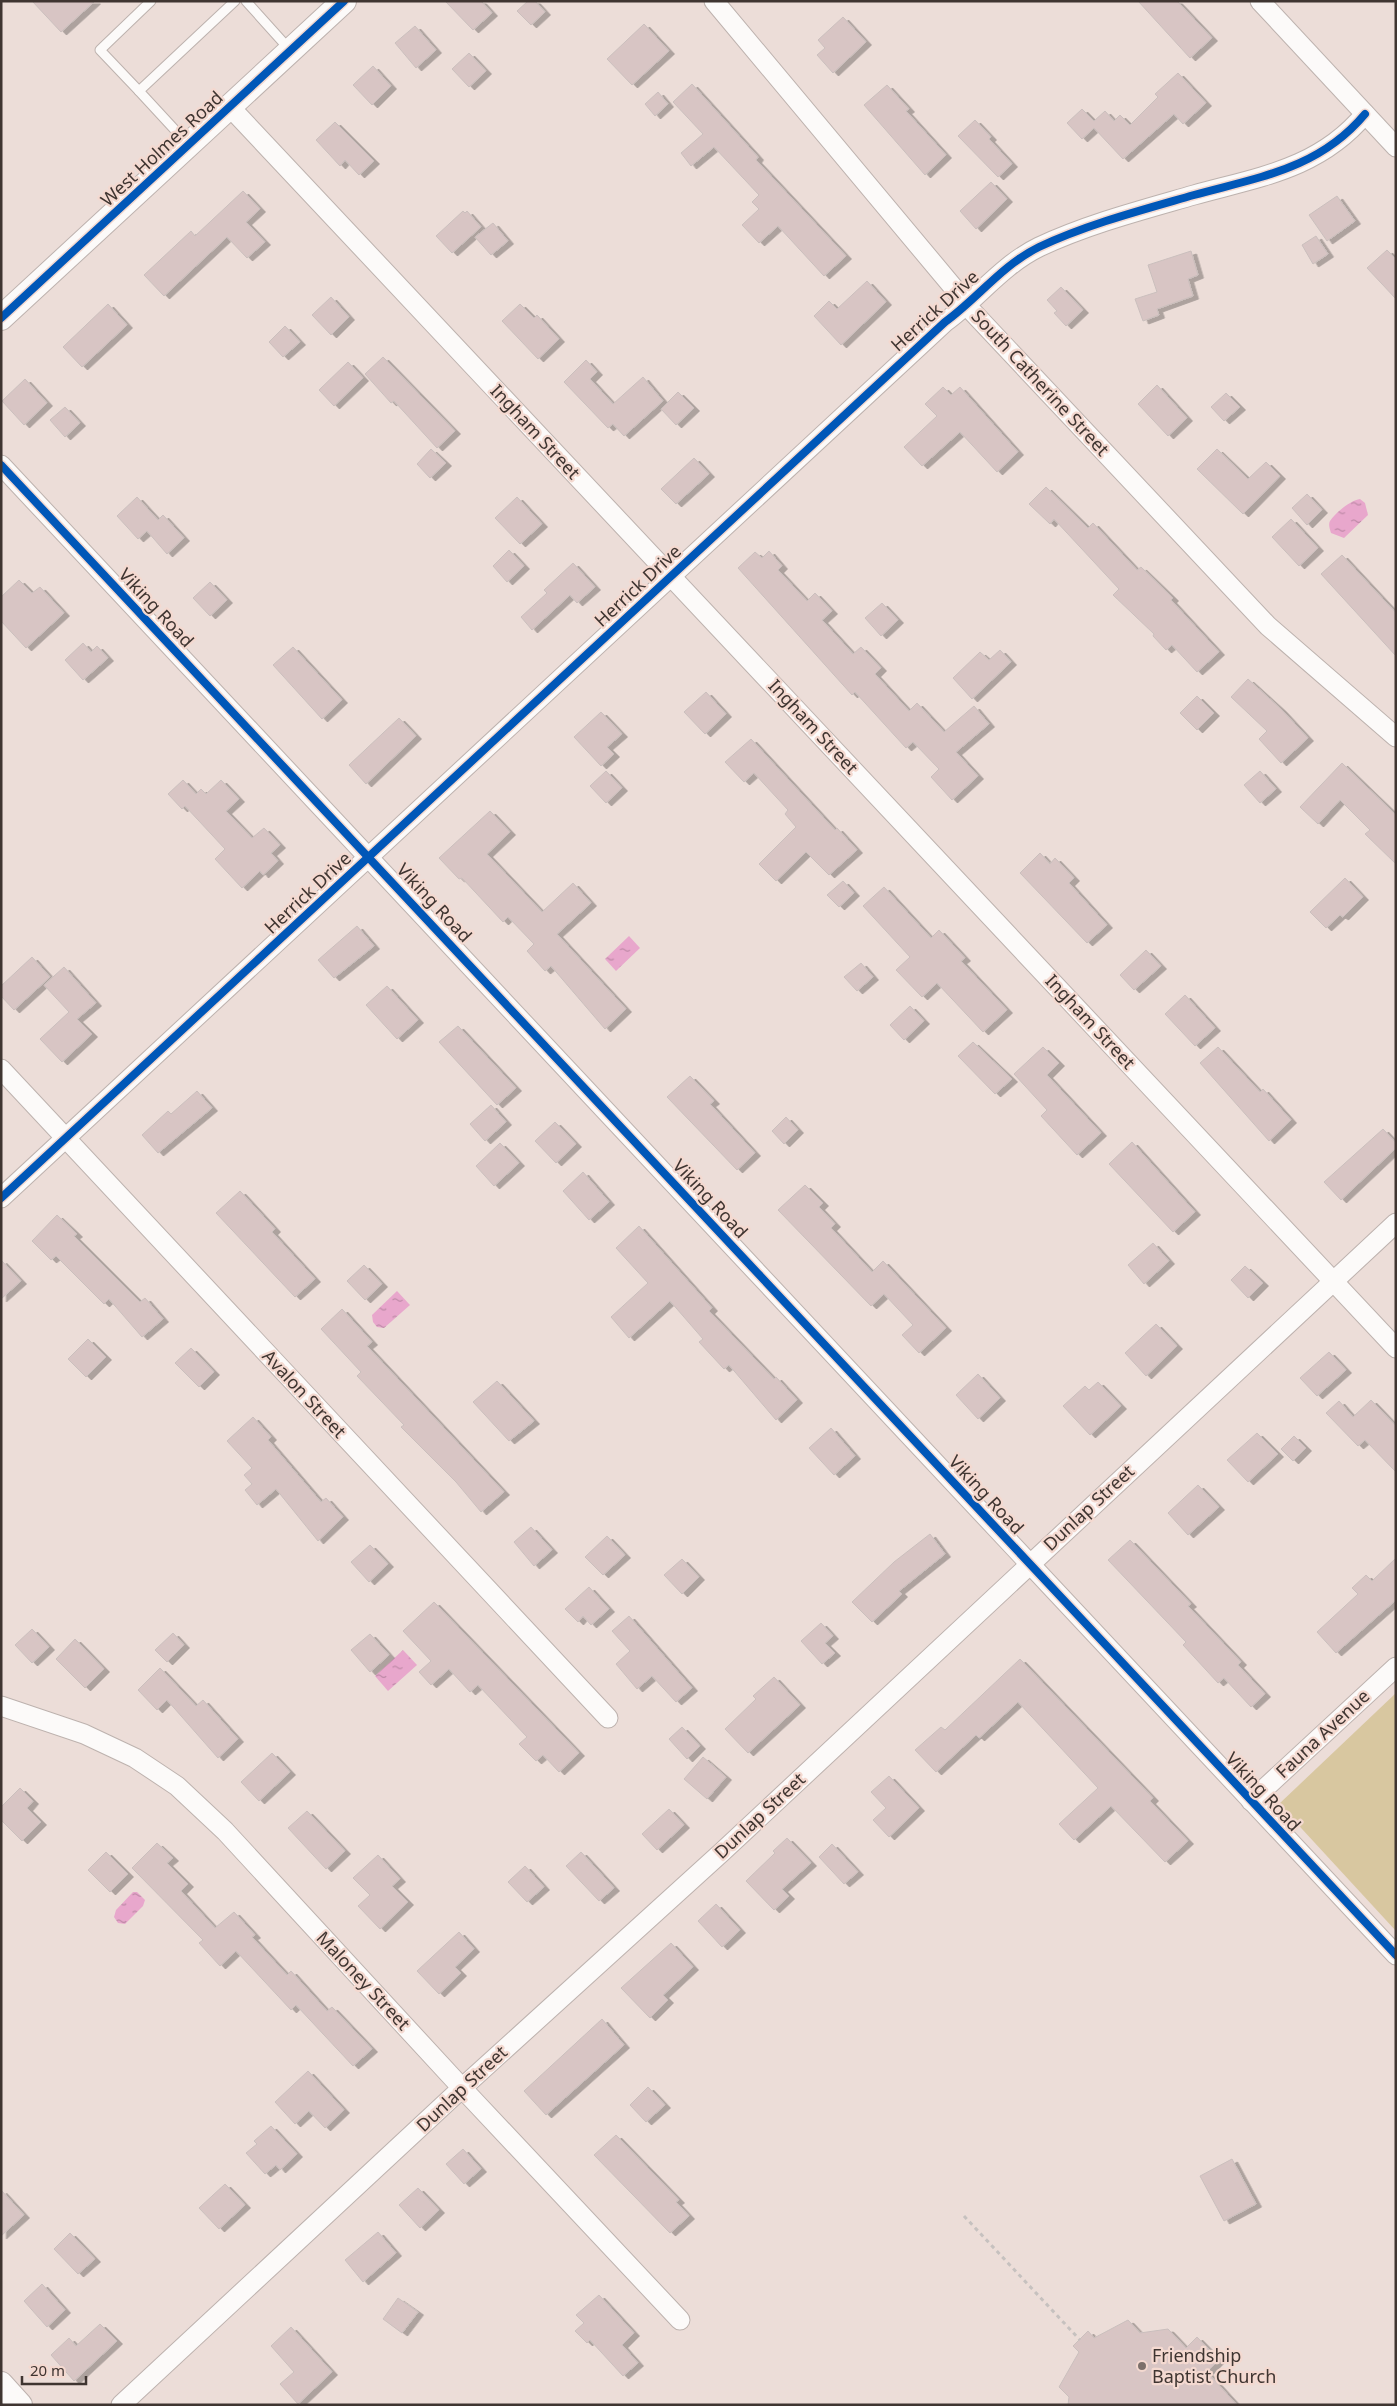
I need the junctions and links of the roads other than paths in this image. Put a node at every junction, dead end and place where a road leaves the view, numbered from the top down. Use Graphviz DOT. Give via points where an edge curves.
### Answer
graph roads {
  1 [pos="151,1"];
  2 [pos="235,1"];
  3 [pos="246,1"];
  4 [pos="344,1"];
  5 [pos="714,1"];
  6 [pos="1260,1"];
  7 [pos="290,50"];
  8 [pos="139,91"];
  9 [pos="230,106"];
  10 [pos="1365,114"];
  11 [pos="188,145"];
  12 [pos="1396,147"];
  13 [pos="967,306"];
  14 [pos="1,318"];
  15 [pos="1,465"];
  16 [pos="671,576"];
  17 [pos="1396,737"];
  18 [pos="369,856"];
  19 [pos="1,1069"];
  20 [pos="66,1139"];
  21 [pos="1,1198"];
  22 [pos="1396,1223"];
  23 [pos="1334,1281"];
  24 [pos="1396,1348"];
  25 [pos="1029,1563"];
  26 [pos="1396,1667"];
  27 [pos="1,1706"];
  28 [pos="608,1718"];
  29 [pos="1251,1801"];
  30 [pos="1396,1956"];
  31 [pos="462,2088"];
  32 [pos="680,2320"];
  33 [pos="1,2384"];
  34 [pos="20,2405"];
  35 [pos="122,2405"];
  1 -- 8 [label="lane" via="100,50"];
  2 -- 8 [label="lane"];
  3 -- 7 [label="lane"];
  4 -- 7 [label="street, West Holmes Road"];
  5 -- 13 [label="street, South Catherine Street"];
  6 -- 10 [label="street"];
  7 -- 9 [label="street, West Holmes Road"];
  8 -- 11 [label="lane"];
  9 -- 11 [label="street, West Holmes Road"];
  9 -- 16 [label="street, Ingham Street"];
  10 -- 12 [label="street"];
  10 -- 13 [label="street, Herrick Drive" via="1333,146 1289,169 1143,209 1038,248 988,282"];
  11 -- 14 [label="street, West Holmes Road"];
  13 -- 16 [label="street, Herrick Drive" via="944,322"];
  13 -- 17 [label="street, South Catherine Street" via="1268,626"];
  15 -- 18 [label="street, Viking Road"];
  16 -- 18 [label="street, Herrick Drive"];
  16 -- 23 [label="street, Ingham Street"];
  18 -- 20 [label="street, Herrick Drive"];
  18 -- 25 [label="street, Viking Road"];
  19 -- 20 [label="street, Avalon Street"];
  20 -- 21 [label="street, Herrick Drive"];
  20 -- 28 [label="street, Avalon Street"];
  22 -- 23 [label="street, Dunlap Street"];
  23 -- 24 [label="street, Ingham Street"];
  23 -- 25 [label="street, Dunlap Street"];
  25 -- 29 [label="street, Viking Road"];
  25 -- 31 [label="street, Dunlap Street" via="722,1852"];
  26 -- 29 [label="street, Fauna Avenue"];
  27 -- 31 [label="street, Maloney Street" via="84,1734 135,1758 177,1786 225,1831"];
  29 -- 30 [label="street, Viking Road"];
  31 -- 32 [label="street, Maloney Street"];
  31 -- 35 [label="street, Dunlap Street"];
  33 -- 34 [label="street"];
}
